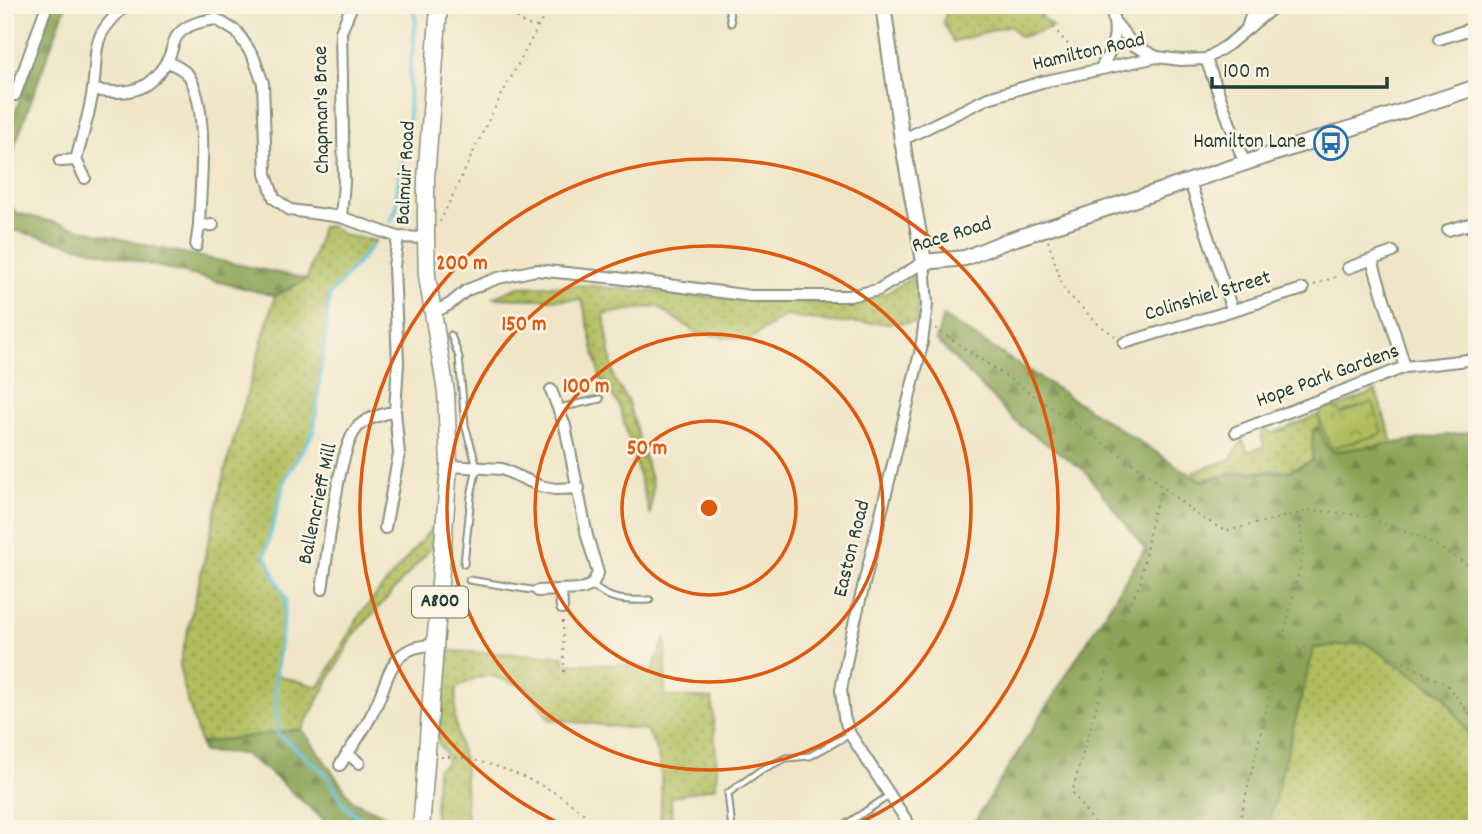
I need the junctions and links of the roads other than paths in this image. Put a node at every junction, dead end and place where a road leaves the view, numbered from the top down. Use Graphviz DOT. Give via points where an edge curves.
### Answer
graph roads {
  1 [pos="47,5"];
  2 [pos="126,5"];
  3 [pos="217,5"];
  4 [pos="352,5"];
  5 [pos="439,5"];
  6 [pos="727,5"];
  7 [pos="883,5"];
  8 [pos="1110,5"];
  9 [pos="1254,5"];
  10 [pos="1276,5"];
  11 [pos="216,19"];
  12 [pos="1115,22"];
  13 [pos="731,23"];
  14 [pos="1477,27"];
  15 [pos="1247,28"];
  16 [pos="1439,39"];
  17 [pos="1157,57"];
  18 [pos="1206,59"];
  19 [pos="167,61"];
  20 [pos="1096,69"];
  21 [pos="1477,87"];
  22 [pos="93,90"];
  23 [pos="16,95"];
  24 [pos="902,140"];
  25 [pos="76,160"];
  26 [pos="60,161"];
  27 [pos="1244,162"];
  28 [pos="85,178"];
  29 [pos="1190,182"];
  30 [pos="341,217"];
  31 [pos="1474,223"];
  32 [pos="213,225"];
  33 [pos="199,226"];
  34 [pos="1448,230"];
  35 [pos="432,233"];
  36 [pos="398,237"];
  37 [pos="1477,238"];
  38 [pos="196,246"];
  39 [pos="1393,252"];
  40 [pos="1372,260"];
  41 [pos="924,262"];
  42 [pos="1348,268"];
  43 [pos="1303,289"];
  44 [pos="1232,310"];
  45 [pos="433,313"];
  46 [pos="452,335"];
  47 [pos="1124,343"];
  48 [pos="1477,359"];
  49 [pos="1405,367"];
  50 [pos="551,390"];
  51 [pos="600,399"];
  52 [pos="559,408"];
  53 [pos="395,411"];
  54 [pos="1236,432"];
  55 [pos="449,467"];
  56 [pos="477,467"];
  57 [pos="579,488"];
  58 [pos="385,528"];
  59 [pos="464,564"];
  60 [pos="470,580"];
  61 [pos="592,585"];
  62 [pos="322,589"];
  63 [pos="561,590"];
  64 [pos="538,591"];
  65 [pos="650,600"];
  66 [pos="562,608"];
  67 [pos="436,645"];
  68 [pos="850,734"];
  69 [pos="347,754"];
  70 [pos="359,763"];
  71 [pos="340,765"];
  72 [pos="890,795"];
  73 [pos="421,829"];
  74 [pos="732,829"];
  75 [pos="839,829"];
  76 [pos="912,829"];
  1 -- 23 [label="street"];
  2 -- 22 [label="street" via="107,22 96,44"];
  3 -- 11 [label="street"];
  4 -- 30 [label="street, Chapman's Brae" via="341,32"];
  5 -- 35 [label="main road, Balmuir Road / A800" via="426,179"];
  6 -- 13 [label="lane"];
  7 -- 24 [label="street"];
  8 -- 12 [label="street"];
  9 -- 15 [label="street"];
  10 -- 15 [label="street"];
  11 -- 19 [label="street" via="195,23 177,36"];
  11 -- 30 [label="street" via="237,32 263,83 266,174 274,198 290,210"];
  12 -- 17 [label="street" via="1133,45"];
  12 -- 20 [label="street" via="1113,47"];
  14 -- 16 [label="street"];
  15 -- 18 [label="street"];
  17 -- 18 [label="street, Hamilton Road"];
  17 -- 20 [label="street, Hamilton Road"];
  18 -- 27 [label="street"];
  19 -- 22 [label="street" via="144,88 119,94"];
  19 -- 33 [label="street" via="188,74 198,97 202,144"];
  20 -- 24 [label="street, Hamilton Road" via="988,99"];
  21 -- 27 [label="street, Race Road"];
  22 -- 25 [label="street"];
  24 -- 41 [label="street"];
  25 -- 26 [label="street"];
  25 -- 28 [label="street"];
  27 -- 29 [label="street, Race Road"];
  29 -- 41 [label="street, Race Road" via="965,258"];
  29 -- 44 [label="street"];
  30 -- 36 [label="street"];
  31 -- 34 [label="street"];
  31 -- 37 [label="street"];
  32 -- 33 [label="street"];
  33 -- 38 [label="street"];
  35 -- 36 [label="street"];
  35 -- 45 [label="main road, Balmuir Road / A800" via="427,276"];
  36 -- 53 [label="street"];
  39 -- 40 [label="street"];
  40 -- 42 [label="street"];
  40 -- 49 [label="street"];
  41 -- 45 [label="street, Race Road" via="878,290 849,296 750,296 536,270 467,290"];
  41 -- 68 [label="street, Easton Road" via="927,305 921,349 841,690"];
  43 -- 44 [label="street, Colinshiel Street"];
  44 -- 47 [label="street, Colinshiel Street"];
  45 -- 55 [label="main road, Balmuir Road / A800" via="446,392"];
  46 -- 56 [label="lane" via="465,425"];
  48 -- 49 [label="street, Hope Park Gardens"];
  49 -- 54 [label="street, Hope Park Gardens"];
  50 -- 52 [label="street"];
  51 -- 52 [label="lane"];
  52 -- 57 [label="street"];
  53 -- 58 [label="street" via="399,454"];
  53 -- 62 [label="street, Ballencrieff Mill" via="356,428 343,461"];
  55 -- 56 [label="street"];
  55 -- 67 [label="main road, A800"];
  56 -- 57 [label="street" via="502,469 540,486"];
  56 -- 59 [label="lane"];
  57 -- 61 [label="street" via="598,573"];
  60 -- 64 [label="lane"];
  61 -- 63 [label="street"];
  61 -- 65 [label="lane" via="623,601"];
  63 -- 64 [label="street"];
  63 -- 66 [label="street"];
  67 -- 69 [label="street" via="411,648 390,667 377,705"];
  67 -- 73 [label="main road, A800"];
  68 -- 72 [label="street, Easton Road"];
  68 -- 74 [label="lane" via="810,756 786,758 761,770 728,793"];
  69 -- 70 [label="street"];
  69 -- 71 [label="street"];
  72 -- 75 [label="lane"];
  72 -- 76 [label="street, Easton Road"];
}
